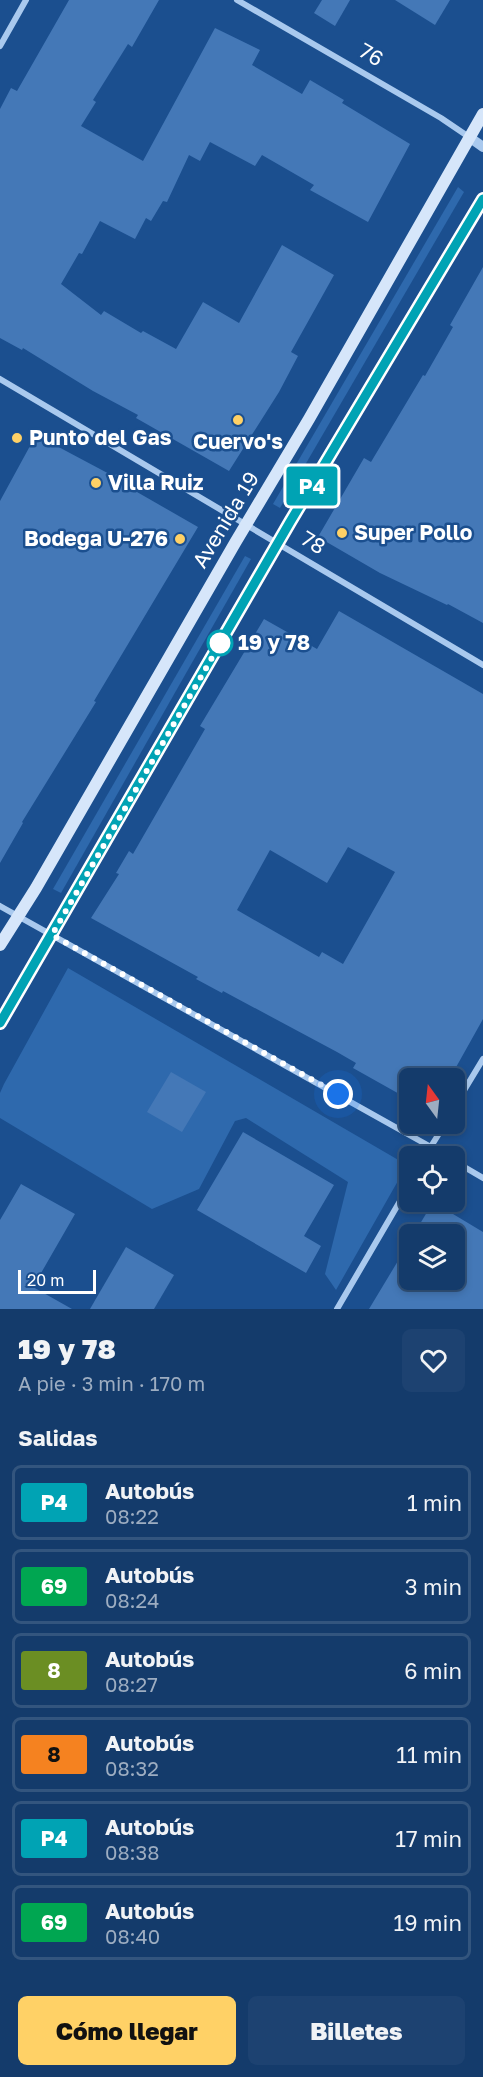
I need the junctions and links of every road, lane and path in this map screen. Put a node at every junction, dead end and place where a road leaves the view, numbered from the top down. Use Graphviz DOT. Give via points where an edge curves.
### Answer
graph roads {
  1 [pos="26,0"];
  2 [pos="237,0"];
  3 [pos="0,46"];
  4 [pos="483,114"];
  5 [pos="469,137"];
  6 [pos="483,147"];
  7 [pos="483,199"];
  8 [pos="0,379"];
  9 [pos="246,524"];
  10 [pos="279,542"];
  11 [pos="483,665"];
  12 [pos="0,906"];
  13 [pos="18,916"];
  14 [pos="52,935"];
  15 [pos="0,945"];
  16 [pos="0,1023"];
  17 [pos="483,1059"];
  18 [pos="465,1089"];
  19 [pos="429,1146"];
  20 [pos="465,1167"];
  21 [pos="483,1178"];
  22 [pos="399,1203"];
  23 [pos="338,1309"];
  1 -- 3 [label="street"];
  2 -- 5 [label="street, 76"];
  4 -- 5 [label="main road, Avenida 19"];
  5 -- 6 [label="street, 76"];
  5 -- 9 [label="main road, Avenida 19"];
  7 -- 10 [label="main road"];
  8 -- 9 [label="street, 78"];
  9 -- 10 [label="street, 78"];
  9 -- 13 [label="main road, Avenida 19"];
  10 -- 11 [label="street, 78"];
  10 -- 14 [label="main road"];
  12 -- 13 [label="street"];
  13 -- 14 [label="street"];
  13 -- 15 [label="main road, Avenida 19"];
  14 -- 16 [label="main road"];
  14 -- 19 [label="street"];
  17 -- 18 [label="street"];
  20 -- 21 [label="street"];
  22 -- 23 [label="street"];
}
